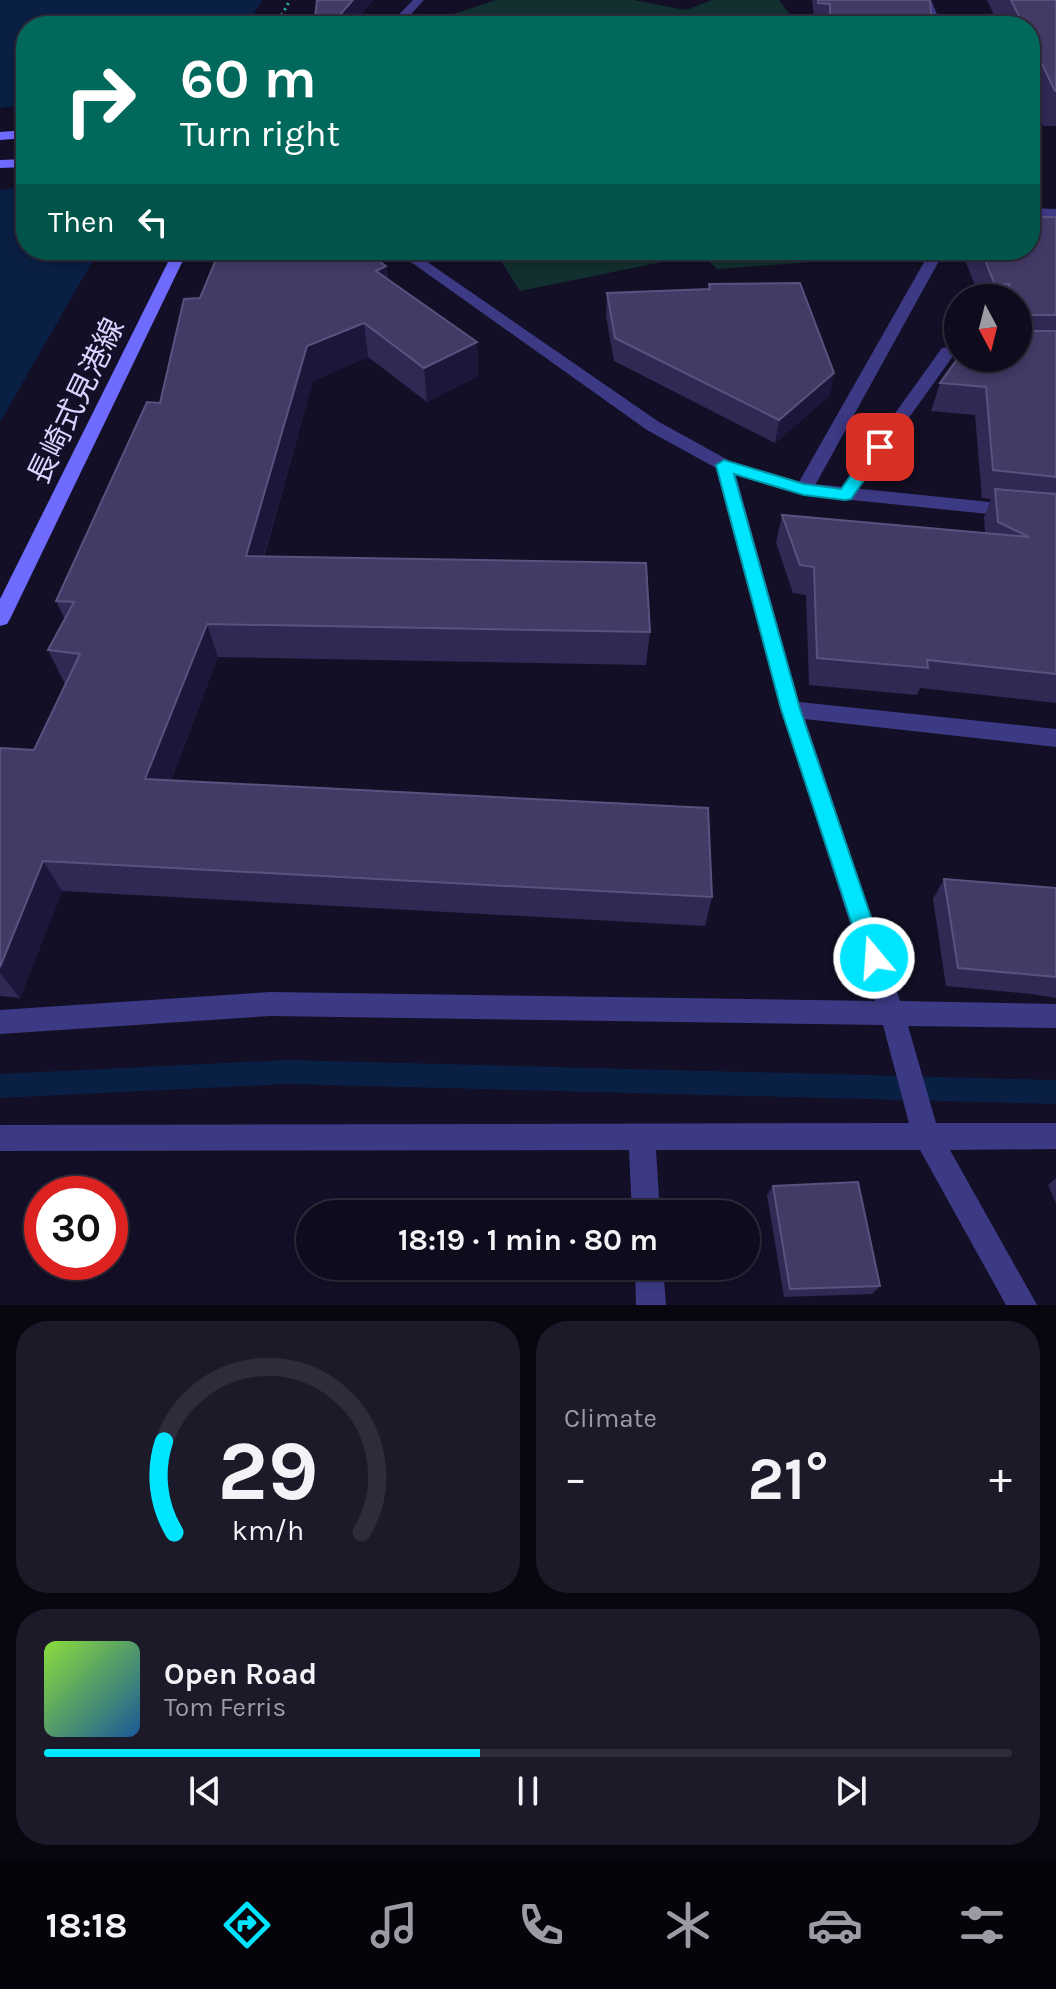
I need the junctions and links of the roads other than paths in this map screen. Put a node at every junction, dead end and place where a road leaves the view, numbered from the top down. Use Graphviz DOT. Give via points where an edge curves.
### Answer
graph roads {
  1 [pos="419,0"];
  2 [pos="404,16"];
  3 [pos="176,260"];
  4 [pos="415,260"];
  5 [pos="932,260"];
  6 [pos="944,357"];
  7 [pos="724,465"];
  8 [pos="804,489"];
  9 [pos="845,495"];
  10 [pos="1056,515"];
  11 [pos="0,619"];
  12 [pos="791,709"];
  13 [pos="1056,738"];
  14 [pos="892,1014"];
  15 [pos="1056,1016"];
  16 [pos="0,1022"];
  17 [pos="926,1134"];
  18 [pos="642,1135"];
  19 [pos="1056,1136"];
  20 [pos="0,1138"];
  21 [pos="645,1200"];
  22 [pos="650,1280"];
  23 [pos="651,1305"];
  24 [pos="1022,1305"];
  1 -- 2 [label="street"];
  3 -- 11 [label="main road, 長崎式見港線"];
  4 -- 7 [label="street" via="653,426"];
  5 -- 8 [label="street"];
  6 -- 9 [label="street"];
  7 -- 8 [label="street"];
  7 -- 12 [label="street"];
  8 -- 9 [label="street"];
  9 -- 10 [label="street"];
  12 -- 13 [label="street"];
  12 -- 14 [label="street"];
  14 -- 15 [label="street"];
  14 -- 16 [label="street" via="270,1004"];
  14 -- 17 [label="street"];
  17 -- 18 [label="street"];
  17 -- 19 [label="street"];
  17 -- 24 [label="street"];
  18 -- 20 [label="street"];
  18 -- 21 [label="street"];
  22 -- 23 [label="street"];
}
